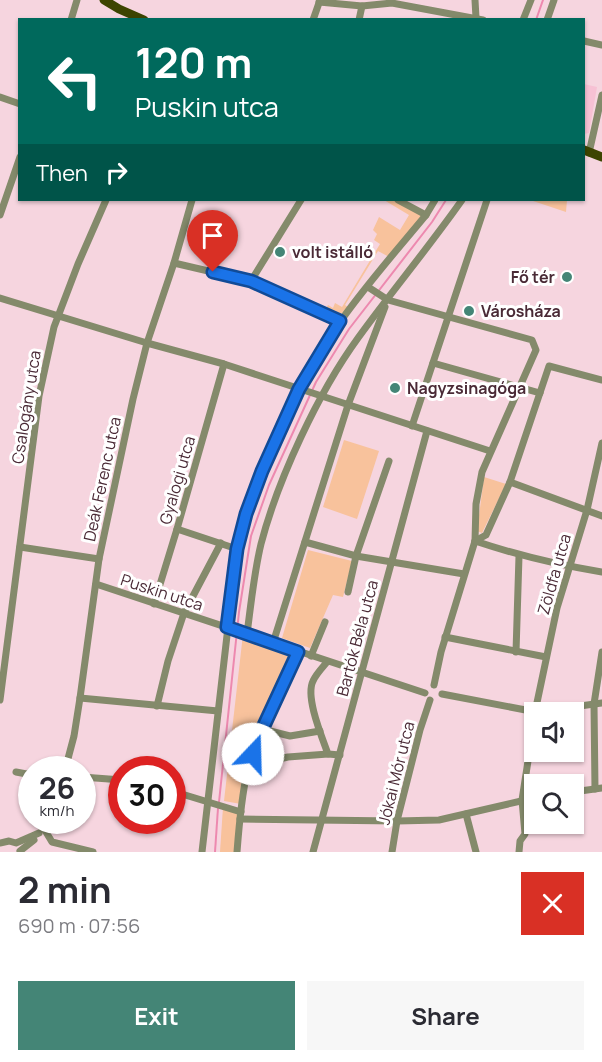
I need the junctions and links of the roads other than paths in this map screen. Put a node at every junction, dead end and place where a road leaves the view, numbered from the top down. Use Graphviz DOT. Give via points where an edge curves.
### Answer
graph roads {
  1 [pos="76,0"];
  2 [pos="104,0"];
  3 [pos="475,0"];
  4 [pos="531,0"];
  5 [pos="554,0"];
  6 [pos="319,1"];
  7 [pos="392,2"];
  8 [pos="425,4"];
  9 [pos="362,6"];
  10 [pos="72,18"];
  11 [pos="141,18"];
  12 [pos="314,18"];
  13 [pos="359,18"];
  14 [pos="475,18"];
  15 [pos="479,18"];
  16 [pos="524,18"];
  17 [pos="548,18"];
  18 [pos="585,41"];
  19 [pos="602,45"];
  20 [pos="602,95"];
  21 [pos="0,98"];
  22 [pos="18,103"];
  23 [pos="586,151"];
  24 [pos="602,158"];
  25 [pos="18,164"];
  26 [pos="106,201"];
  27 [pos="192,201"];
  28 [pos="300,201"];
  29 [pos="400,201"];
  30 [pos="434,201"];
  31 [pos="461,201"];
  32 [pos="487,201"];
  33 [pos="0,215"];
  34 [pos="426,215"];
  35 [pos="174,263"];
  36 [pos="251,281"];
  37 [pos="368,287"];
  38 [pos="0,298"];
  39 [pos="388,300"];
  40 [pos="58,316"];
  41 [pos="448,317"];
  42 [pos="340,321"];
  43 [pos="147,343"];
  44 [pos="433,363"];
  45 [pos="224,364"];
  46 [pos="602,380"];
  47 [pos="518,387"];
  48 [pos="301,389"];
  49 [pos="540,393"];
  50 [pos="321,396"];
  51 [pos="348,405"];
  52 [pos="412,426"];
  53 [pos="427,431"];
  54 [pos="602,443"];
  55 [pos="490,451"];
  56 [pos="389,461"];
  57 [pos="510,482"];
  58 [pos="587,510"];
  59 [pos="602,516"];
  60 [pos="177,529"];
  61 [pos="475,541"];
  62 [pos="305,542"];
  63 [pos="221,543"];
  64 [pos="20,547"];
  65 [pos="237,549"];
  66 [pos="356,556"];
  67 [pos="519,556"];
  68 [pos="99,559"];
  69 [pos="391,561"];
  70 [pos="568,567"];
  71 [pos="602,572"];
  72 [pos="464,574"];
  73 [pos="96,584"];
  74 [pos="348,592"];
  75 [pos="153,604"];
  76 [pos="184,613"];
  77 [pos="324,622"];
  78 [pos="229,628"];
  79 [pos="246,634"];
  80 [pos="445,637"];
  81 [pos="273,643"];
  82 [pos="298,652"];
  83 [pos="516,652"];
  84 [pos="602,652"];
  85 [pos="311,656"];
  86 [pos="546,657"];
  87 [pos="327,662"];
  88 [pos="361,673"];
  89 [pos="434,685"];
  90 [pos="425,693"];
  91 [pos="442,694"];
  92 [pos="80,698"];
  93 [pos="0,700"];
  94 [pos="430,700"];
  95 [pos="538,702"];
  96 [pos="598,704"];
  97 [pos="157,706"];
  98 [pos="524,710"];
  99 [pos="218,711"];
  100 [pos="262,729"];
  101 [pos="320,731"];
  102 [pos="253,754"];
  103 [pos="328,754"];
  104 [pos="340,755"];
  105 [pos="69,756"];
  106 [pos="528,762"];
  107 [pos="598,788"];
  108 [pos="186,795"];
  109 [pos="522,800"];
  110 [pos="209,802"];
  111 [pos="466,814"];
  112 [pos="240,815"];
  113 [pos="321,820"];
  114 [pos="397,822"];
  115 [pos="31,834"];
  116 [pos="37,834"];
  117 [pos="46,834"];
  118 [pos="16,843"];
  119 [pos="1,845"];
  120 [pos="20,852"];
  121 [pos="93,852"];
  122 [pos="202,852"];
  123 [pos="237,852"];
  124 [pos="313,852"];
  125 [pos="393,852"];
  126 [pos="476,852"];
  127 [pos="519,852"];
  1 -- 10 [label="street"];
  2 -- 11 [label="main road"];
  3 -- 15 [label="street"];
  4 -- 16 [label="street"];
  5 -- 17 [label="street"];
  6 -- 9 [label="street"];
  6 -- 12 [label="street"];
  7 -- 8 [label="street"];
  7 -- 9 [label="street"];
  8 -- 14 [label="street"];
  9 -- 13 [label="street"];
  18 -- 19 [label="street"];
  20 -- 23 [label="street"];
  21 -- 22 [label="street"];
  23 -- 24 [label="main road"];
  25 -- 33 [label="street"];
  26 -- 40 [label="street, Csalogány utca"];
  27 -- 35 [label="street, Deák Ferenc utca"];
  28 -- 36 [label="street"];
  29 -- 34 [label="street"];
  30 -- 34 [label="street"];
  31 -- 39 [label="street"];
  32 -- 41 [label="street"];
  34 -- 37 [label="street"];
  35 -- 36 [label="street"];
  35 -- 43 [label="street, Deák Ferenc utca"];
  36 -- 42 [label="street"];
  37 -- 39 [label="street"];
  37 -- 42 [label="street"];
  38 -- 40 [label="street"];
  39 -- 41 [label="street"];
  39 -- 50 [label="street" via="357,339"];
  39 -- 51 [label="street"];
  40 -- 43 [label="street"];
  40 -- 64 [label="street, Csalogány utca" via="39,396"];
  41 -- 44 [label="street"];
  41 -- 47 [label="street" via="531,340 536,350"];
  42 -- 48 [label="street"];
  43 -- 45 [label="street"];
  43 -- 68 [label="street, Deák Ferenc utca"];
  44 -- 47 [label="street"];
  44 -- 52 [label="street"];
  45 -- 48 [label="street"];
  45 -- 60 [label="street, Gyalogi utca"];
  46 -- 49 [label="street" via="549,366"];
  47 -- 49 [label="street"];
  47 -- 55 [label="street"];
  48 -- 50 [label="street"];
  48 -- 65 [label="street" via="262,471"];
  49 -- 57 [label="street"];
  50 -- 51 [label="street"];
  50 -- 79 [label="street" via="275,499 261,545"];
  51 -- 52 [label="street"];
  51 -- 62 [label="street"];
  52 -- 53 [label="street"];
  53 -- 55 [label="street"];
  53 -- 69 [label="street, Bartók Béla utca"];
  54 -- 58 [label="street, Zöldfa utca"];
  55 -- 61 [label="street" via="476,504"];
  56 -- 66 [label="street"];
  57 -- 58 [label="street"];
  57 -- 61 [label="street" via="486,535"];
  58 -- 59 [label="street"];
  58 -- 70 [label="street, Zöldfa utca"];
  60 -- 63 [label="street"];
  60 -- 75 [label="street, Gyalogi utca"];
  61 -- 67 [label="street"];
  61 -- 72 [label="street"];
  62 -- 66 [label="street"];
  62 -- 81 [label="street"];
  63 -- 65 [label="street"];
  63 -- 76 [label="street"];
  64 -- 68 [label="street"];
  64 -- 93 [label="street, Csalogány utca"];
  65 -- 78 [label="street"];
  66 -- 69 [label="street"];
  66 -- 74 [label="street"];
  67 -- 70 [label="street"];
  67 -- 83 [label="street"];
  68 -- 73 [label="street, Deák Ferenc utca"];
  69 -- 72 [label="street"];
  69 -- 88 [label="street, Bartók Béla utca"];
  70 -- 71 [label="street"];
  70 -- 86 [label="street, Zöldfa utca"];
  72 -- 80 [label="street"];
  73 -- 75 [label="street, Puskin utca"];
  73 -- 92 [label="street, Deák Ferenc utca"];
  75 -- 76 [label="street, Puskin utca"];
  76 -- 78 [label="street, Puskin utca"];
  76 -- 97 [label="street"];
  77 -- 85 [label="street"];
  78 -- 79 [label="street, Puskin utca"];
  78 -- 99 [label="street"];
  79 -- 81 [label="street, Puskin utca"];
  80 -- 83 [label="street"];
  80 -- 89 [label="street"];
  81 -- 82 [label="street, Puskin utca"];
  82 -- 85 [label="street, Puskin utca"];
  82 -- 100 [label="street"];
  83 -- 86 [label="street"];
  84 -- 96 [label="street"];
  85 -- 87 [label="street, Puskin utca"];
  86 -- 95 [label="street, Zöldfa utca"];
  87 -- 88 [label="street, Puskin utca"];
  87 -- 101 [label="street" via="310,689"];
  88 -- 90 [label="street, Puskin utca"];
  88 -- 104 [label="street, Bartók Béla utca"];
  89 -- 90 [label="street"];
  89 -- 91 [label="street"];
  90 -- 94 [label="street"];
  91 -- 94 [label="street" via="437,701"];
  91 -- 98 [label="street"];
  92 -- 97 [label="street"];
  92 -- 105 [label="street, Deák Ferenc utca"];
  94 -- 114 [label="street, Jókai Mór utca"];
  96 -- 107 [label="street"];
  97 -- 99 [label="street"];
  99 -- 110 [label="street"];
  100 -- 101 [label="street" via="290,736"];
  100 -- 102 [label="street"];
  101 -- 103 [label="street"];
  102 -- 103 [label="street" via="279,759"];
  102 -- 112 [label="street"];
  103 -- 104 [label="street"];
  104 -- 113 [label="street, Bartók Béla utca"];
  106 -- 109 [label="street"];
  108 -- 110 [label="street"];
  109 -- 111 [label="street"];
  109 -- 127 [label="street" via="525,834"];
  110 -- 112 [label="street"];
  110 -- 122 [label="street"];
  111 -- 114 [label="street"];
  111 -- 126 [label="street"];
  112 -- 113 [label="street"];
  112 -- 123 [label="street"];
  113 -- 114 [label="street"];
  113 -- 124 [label="street, Bartók Béla utca"];
  114 -- 125 [label="street, Jókai Mór utca"];
  115 -- 118 [label="street"];
  116 -- 120 [label="street"];
  117 -- 121 [label="street" via="52,842"];
  118 -- 119 [label="street"];
  118 -- 120 [label="street"];
}
